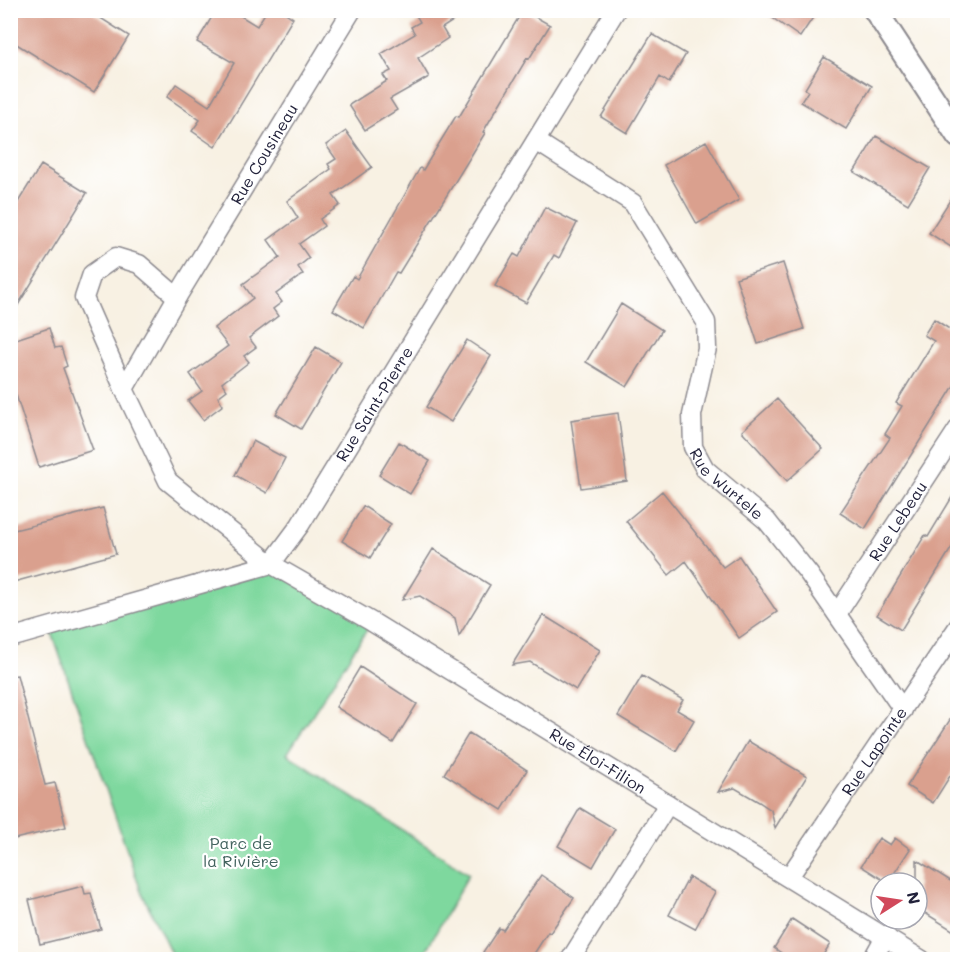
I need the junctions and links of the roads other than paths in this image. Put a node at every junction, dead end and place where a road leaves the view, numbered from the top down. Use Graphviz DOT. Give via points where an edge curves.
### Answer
graph roads {
  1 [pos="352,10"];
  2 [pos="616,10"];
  3 [pos="875,10"];
  4 [pos="957,136"];
  5 [pos="536,141"];
  6 [pos="177,297"];
  7 [pos="124,389"];
  8 [pos="957,429"];
  9 [pos="271,564"];
  10 [pos="837,614"];
  11 [pos="957,627"];
  12 [pos="10,638"];
  13 [pos="903,710"];
  14 [pos="668,804"];
  15 [pos="789,877"];
  16 [pos="886,935"];
  17 [pos="570,960"];
  18 [pos="872,960"];
  19 [pos="922,960"];
  1 -- 6 [label="street, Rue Cousineau"];
  2 -- 5 [label="street, Rue Saint-Pierre"];
  3 -- 4 [label="street"];
  5 -- 9 [label="street, Rue Saint-Pierre" via="300,525"];
  5 -- 10 [label="street, Rue Wurtele" via="633,203 706,322 707,348 692,415 693,447 705,469 767,521"];
  6 -- 7 [label="street, Rue Cousineau"];
  6 -- 7 [label="street" via="139,264 116,257 92,274 84,298"];
  7 -- 9 [label="street" via="168,481"];
  8 -- 10 [label="street, Rue Lebeau"];
  9 -- 12 [label="street"];
  9 -- 14 [label="street, Rue Éloi-Filion"];
  10 -- 13 [label="street, Rue Wurtele"];
  11 -- 13 [label="street, Rue Lapointe"];
  13 -- 15 [label="street, Rue Lapointe"];
  14 -- 15 [label="street, Rue Éloi-Filion"];
  14 -- 17 [label="street"];
  15 -- 16 [label="street, Rue Éloi-Filion"];
  16 -- 18 [label="street"];
  16 -- 19 [label="street, Rue Éloi-Filion"];
}
